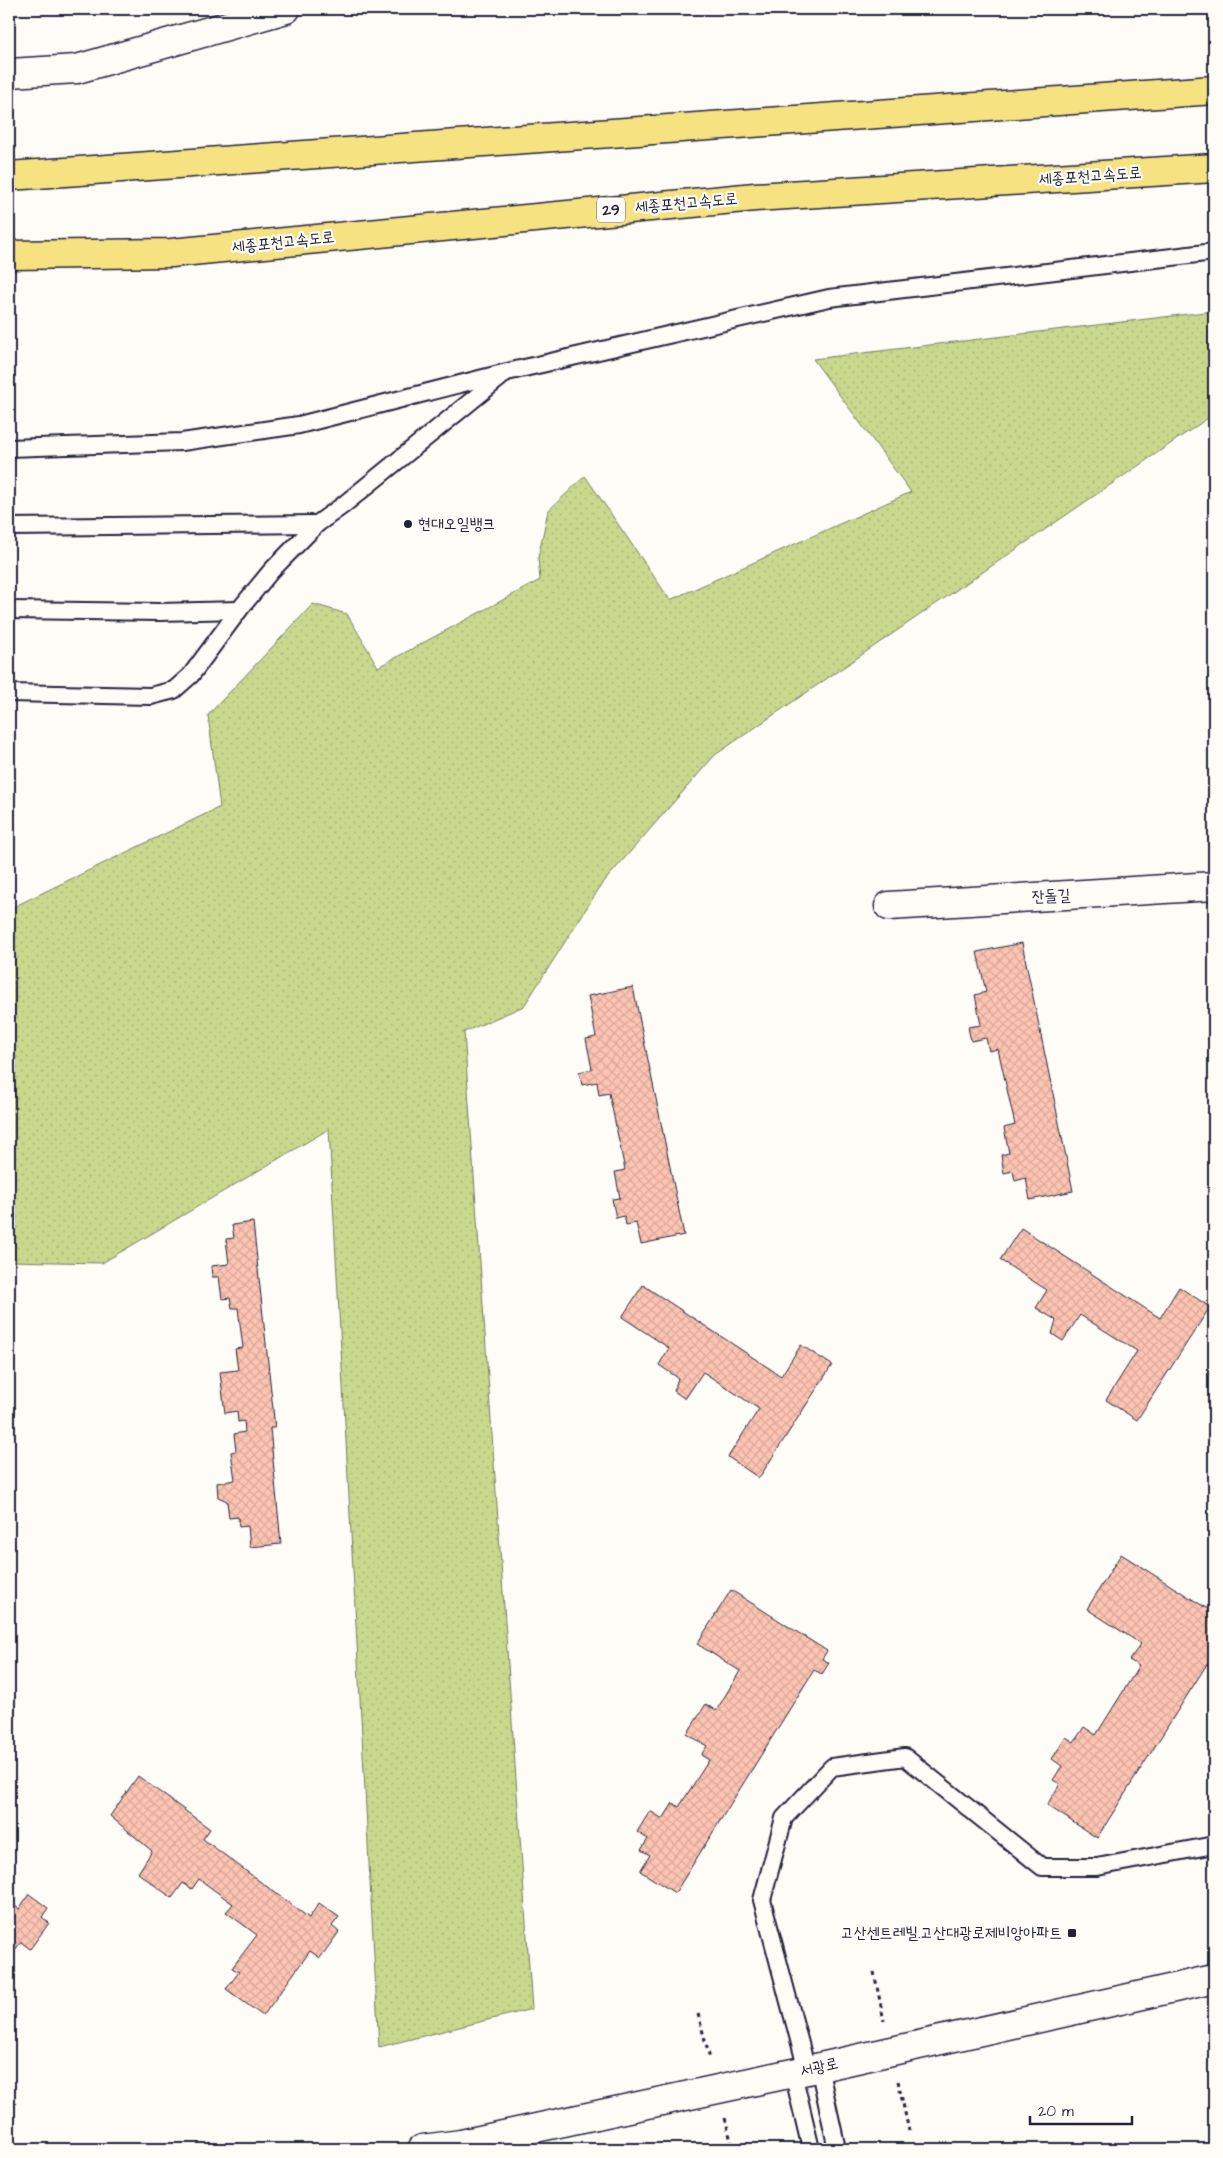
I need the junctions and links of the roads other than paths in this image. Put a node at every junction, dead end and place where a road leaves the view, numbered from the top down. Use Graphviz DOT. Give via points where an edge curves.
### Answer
graph roads {
  1 [pos="286,9"];
  2 [pos="9,73"];
  3 [pos="1214,90"];
  4 [pos="1214,168"];
  5 [pos="9,176"];
  6 [pos="1214,252"];
  7 [pos="9,255"];
  8 [pos="507,372"];
  9 [pos="9,448"];
  10 [pos="317,524"];
  11 [pos="9,527"];
  12 [pos="9,610"];
  13 [pos="239,610"];
  14 [pos="9,693"];
  15 [pos="1214,886"];
  16 [pos="889,906"];
  17 [pos="1214,1846"];
  18 [pos="1214,1979"];
  19 [pos="806,2070"];
  20 [pos="422,2149"];
  21 [pos="811,2149"];
  22 [pos="837,2149"];
  1 -- 2 [label="street" via="77,69"];
  3 -- 5 [label="highway"];
  4 -- 7 [label="highway, 세종포천고속도로 / 29" via="755,197 170,253"];
  6 -- 8 [label="lane" via="829,298"];
  8 -- 9 [label="lane" via="298,425 182,442"];
  8 -- 10 [label="lane"];
  10 -- 11 [label="lane"];
  10 -- 13 [label="lane"];
  12 -- 13 [label="lane"];
  13 -- 14 [label="lane" via="192,675 174,690 151,696"];
  15 -- 16 [label="street, 잔돌길"];
  17 -- 19 [label="lane" via="1097,1867 1042,1867 906,1757 832,1767 784,1818 762,1900"];
  18 -- 19 [label="street, 서광로"];
  19 -- 20 [label="street, 서광로" via="461,2144"];
  19 -- 21 [label="lane"];
  19 -- 22 [label="lane"];
}
